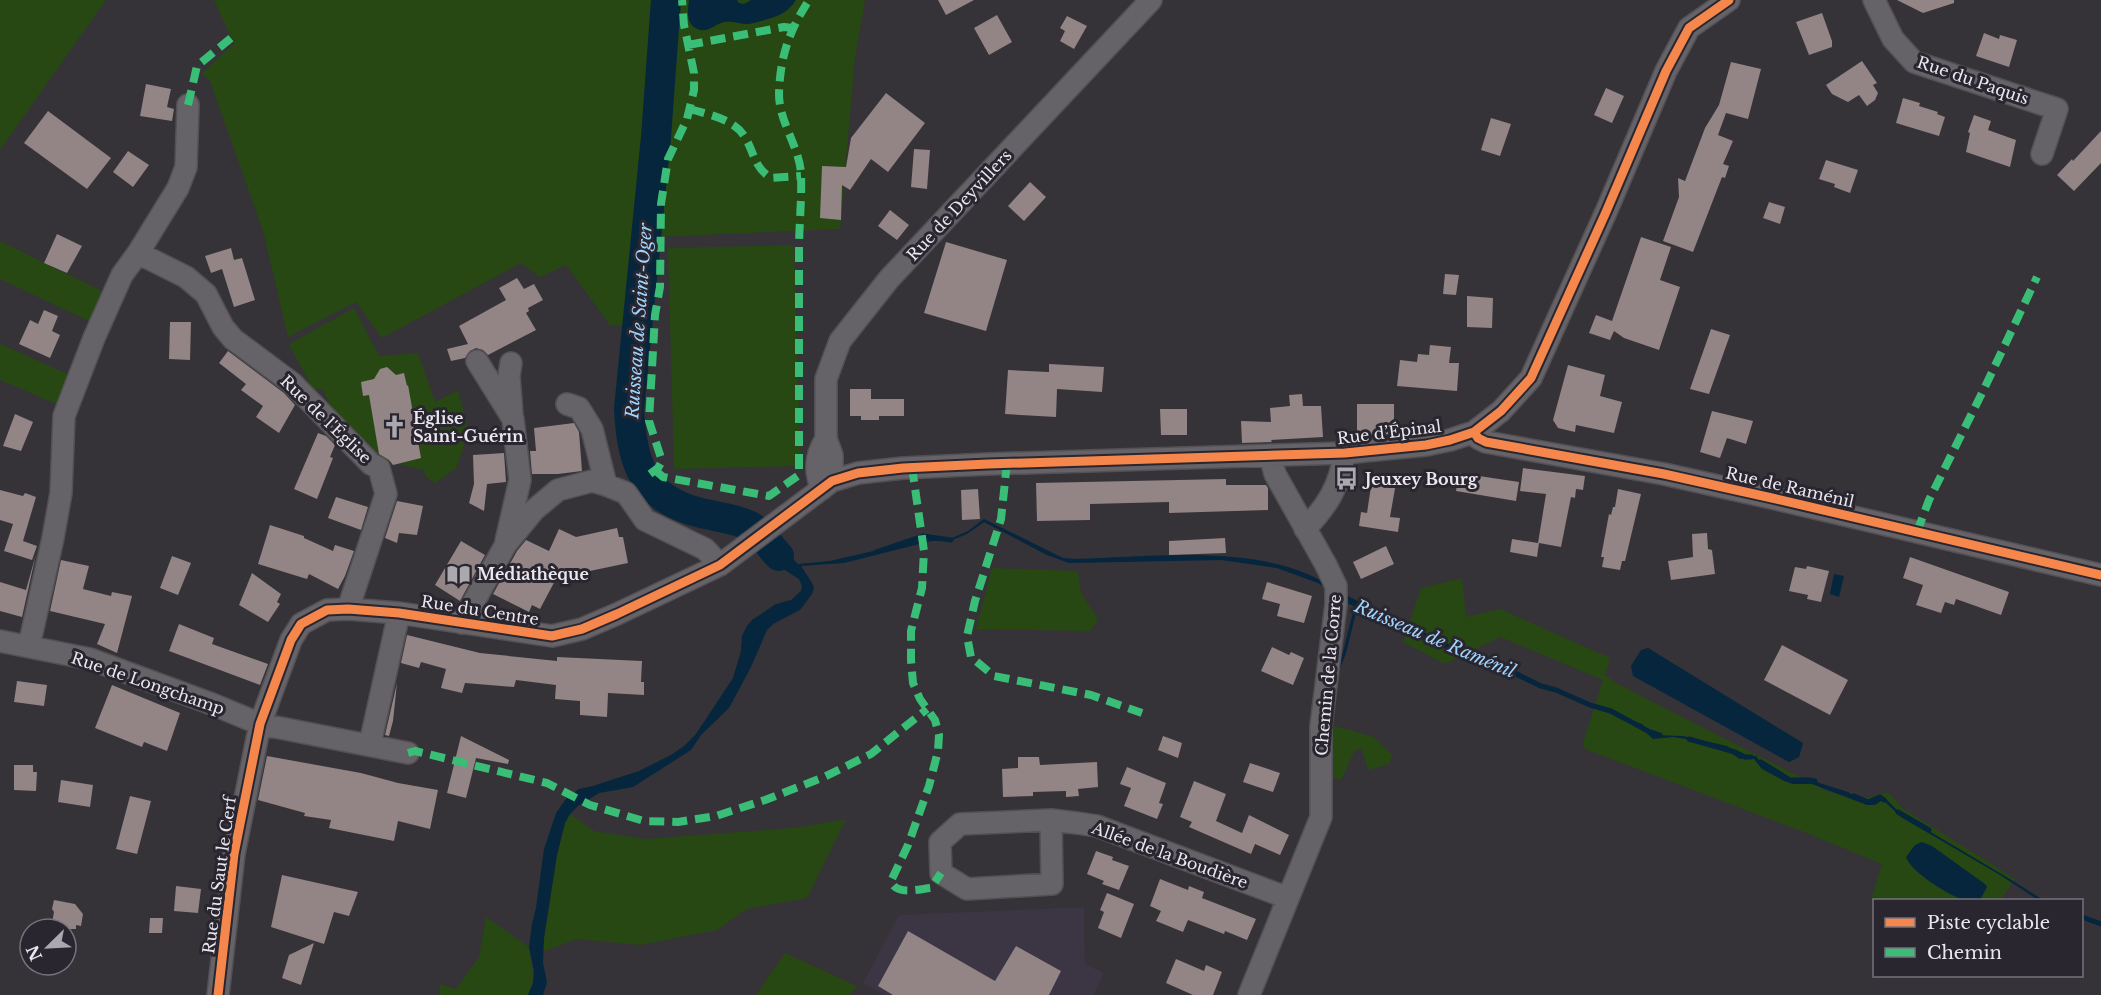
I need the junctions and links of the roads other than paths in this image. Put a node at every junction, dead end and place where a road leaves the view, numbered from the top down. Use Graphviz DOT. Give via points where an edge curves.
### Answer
graph roads {
  1 [pos="1150,0"];
  2 [pos="1729,0"];
  3 [pos="1874,0"];
  4 [pos="188,105"];
  5 [pos="2042,154"];
  6 [pos="138,253"];
  7 [pos="477,361"];
  8 [pos="511,363"];
  9 [pos="567,404"];
  10 [pos="513,419"];
  11 [pos="1474,432"];
  12 [pos="1345,453"];
  13 [pos="1270,455"];
  14 [pos="606,485"];
  15 [pos="827,485"];
  16 [pos="1305,529"];
  17 [pos="506,544"];
  18 [pos="720,565"];
  19 [pos="2101,575"];
  20 [pos="348,609"];
  21 [pos="399,613"];
  22 [pos="462,623"];
  23 [pos="0,641"];
  24 [pos="29,646"];
  25 [pos="260,724"];
  26 [pos="369,744"];
  27 [pos="408,753"];
  28 [pos="1051,820"];
  29 [pos="1288,898"];
  30 [pos="218,995"];
  31 [pos="1249,995"];
  1 -- 15 [label="street, Rue de Deyvillers" via="889,279 840,341 826,379 826,439 815,468 816,477"];
  2 -- 11 [label="street, Rue d’Épinal" via="1689,28 1666,71 1531,378 1501,411"];
  3 -- 5 [label="street, Rue du Paquis" via="1893,39 1914,62 2057,109"];
  4 -- 6 [label="street" via="186,167 178,188"];
  6 -- 20 [label="street, Rue de l'Église" via="186,278 206,294 233,339 292,383 379,468 386,494"];
  6 -- 24 [label="street" via="122,275 64,416 61,493"];
  7 -- 10 [label="street"];
  8 -- 10 [label="street"];
  9 -- 14 [label="street" via="579,408 592,429"];
  10 -- 17 [label="street" via="520,480"];
  11 -- 12 [label="street, Rue d’Épinal" via="1426,445"];
  11 -- 19 [label="street, Rue de Raménil" via="1486,442 1664,474"];
  12 -- 13 [label="street, Rue d’Épinal"];
  12 -- 16 [label="street" via="1326,506"];
  13 -- 15 [label="street, Rue d’Épinal" via="903,468 858,473"];
  13 -- 16 [label="street, Chemin de la Corre" via="1275,474"];
  14 -- 17 [label="street" via="592,481 558,490 534,510"];
  14 -- 18 [label="street" via="626,493 645,520 705,549"];
  15 -- 18 [label="street, Rue du Centre"];
  16 -- 29 [label="street, Chemin de la Corre" via="1326,565 1336,595 1321,726 1321,817"];
  17 -- 22 [label="street"];
  18 -- 22 [label="street, Rue du Centre" via="582,629 552,636"];
  20 -- 21 [label="street, Rue du Centre"];
  20 -- 25 [label="street, Rue du Centre" via="327,610 301,624 291,640"];
  21 -- 22 [label="street, Rue du Centre"];
  21 -- 26 [label="street"];
  23 -- 24 [label="street, Rue de Longchamp"];
  24 -- 25 [label="street, Rue de Longchamp" via="90,659"];
  25 -- 26 [label="street, Rue de Longchamp"];
  25 -- 30 [label="street, Rue du Saut le Cerf" via="234,854"];
  26 -- 27 [label="street, Rue de Longchamp"];
  28 -- 28 [label="street, Allée de la Boudière" via="960,824 940,842 941,873 967,889 1052,884"];
  28 -- 29 [label="street, Allée de la Boudière" via="1097,826"];
  29 -- 31 [label="street, Chemin de la Corre"];
}
